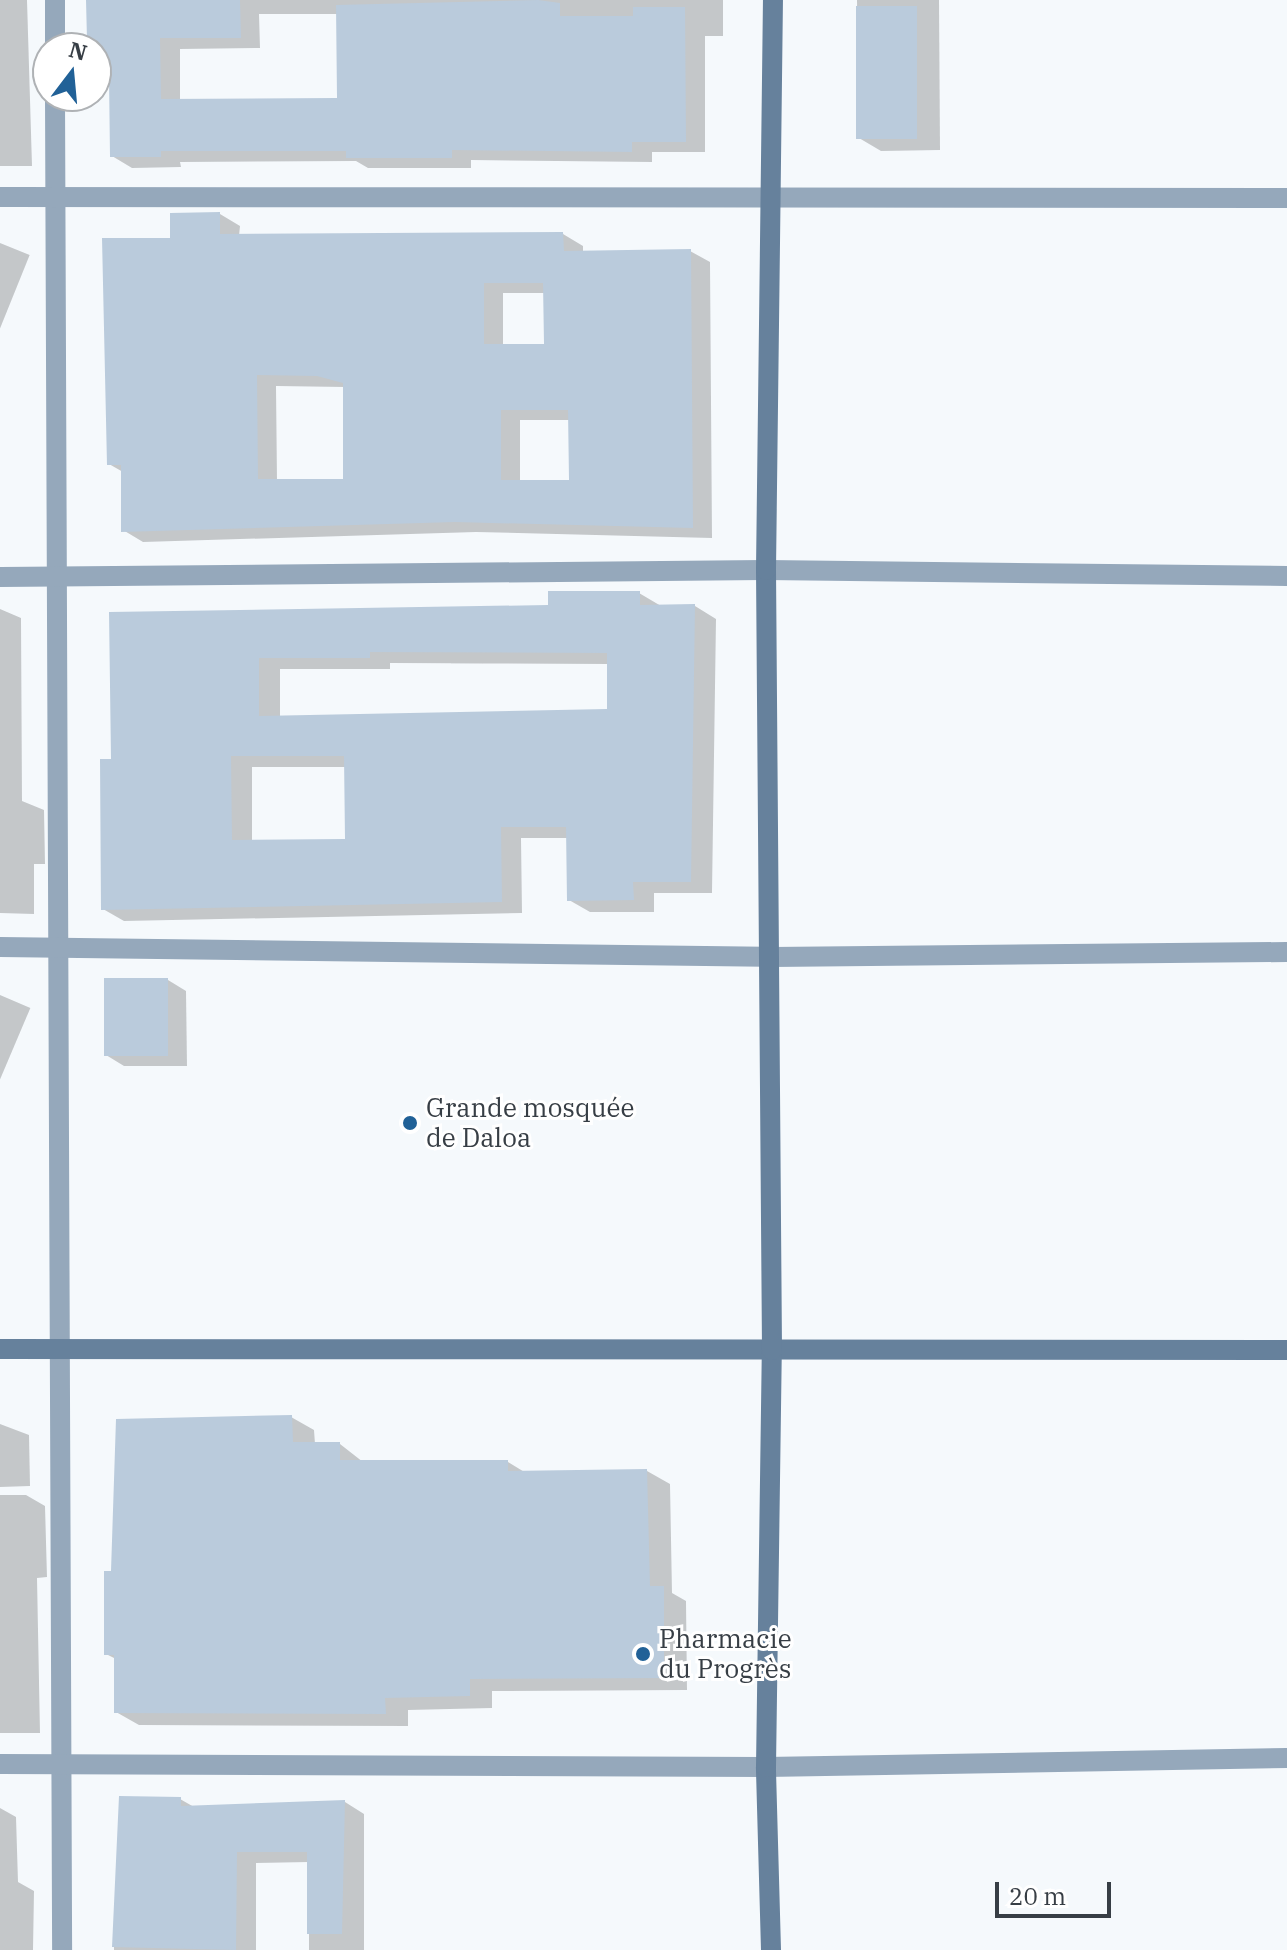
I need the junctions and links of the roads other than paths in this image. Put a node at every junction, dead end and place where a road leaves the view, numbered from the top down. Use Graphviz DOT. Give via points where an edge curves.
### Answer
graph roads {
  1 [pos="55,0"];
  2 [pos="773,0"];
  3 [pos="55,32"];
  4 [pos="55,112"];
  5 [pos="0,197"];
  6 [pos="56,197"];
  7 [pos="773,198"];
  8 [pos="1287,198"];
  9 [pos="766,570"];
  10 [pos="1287,576"];
  11 [pos="0,577"];
  12 [pos="58,578"];
  13 [pos="0,947"];
  14 [pos="62,949"];
  15 [pos="1287,952"];
  16 [pos="772,957"];
  17 [pos="0,1349"];
  18 [pos="57,1350"];
  19 [pos="772,1350"];
  20 [pos="1287,1350"];
  21 [pos="1287,1758"];
  22 [pos="63,1763"];
  23 [pos="0,1764"];
  24 [pos="766,1767"];
  25 [pos="62,1950"];
  26 [pos="771,1950"];
  1 -- 3 [label="street"];
  2 -- 7 [label="street"];
  4 -- 6 [label="street"];
  5 -- 6 [label="street"];
  6 -- 7 [label="street"];
  6 -- 12 [label="street"];
  7 -- 8 [label="street"];
  7 -- 9 [label="street"];
  9 -- 10 [label="street"];
  9 -- 12 [label="street"];
  9 -- 16 [label="street"];
  11 -- 12 [label="street"];
  12 -- 14 [label="street"];
  13 -- 14 [label="street"];
  14 -- 16 [label="street"];
  14 -- 18 [label="street"];
  15 -- 16 [label="street"];
  16 -- 19 [label="street"];
  17 -- 18 [label="street"];
  18 -- 19 [label="street"];
  18 -- 22 [label="street"];
  19 -- 20 [label="street"];
  19 -- 24 [label="street"];
  21 -- 24 [label="street"];
  22 -- 23 [label="street"];
  22 -- 24 [label="street"];
  22 -- 25 [label="street"];
  24 -- 26 [label="street"];
}
